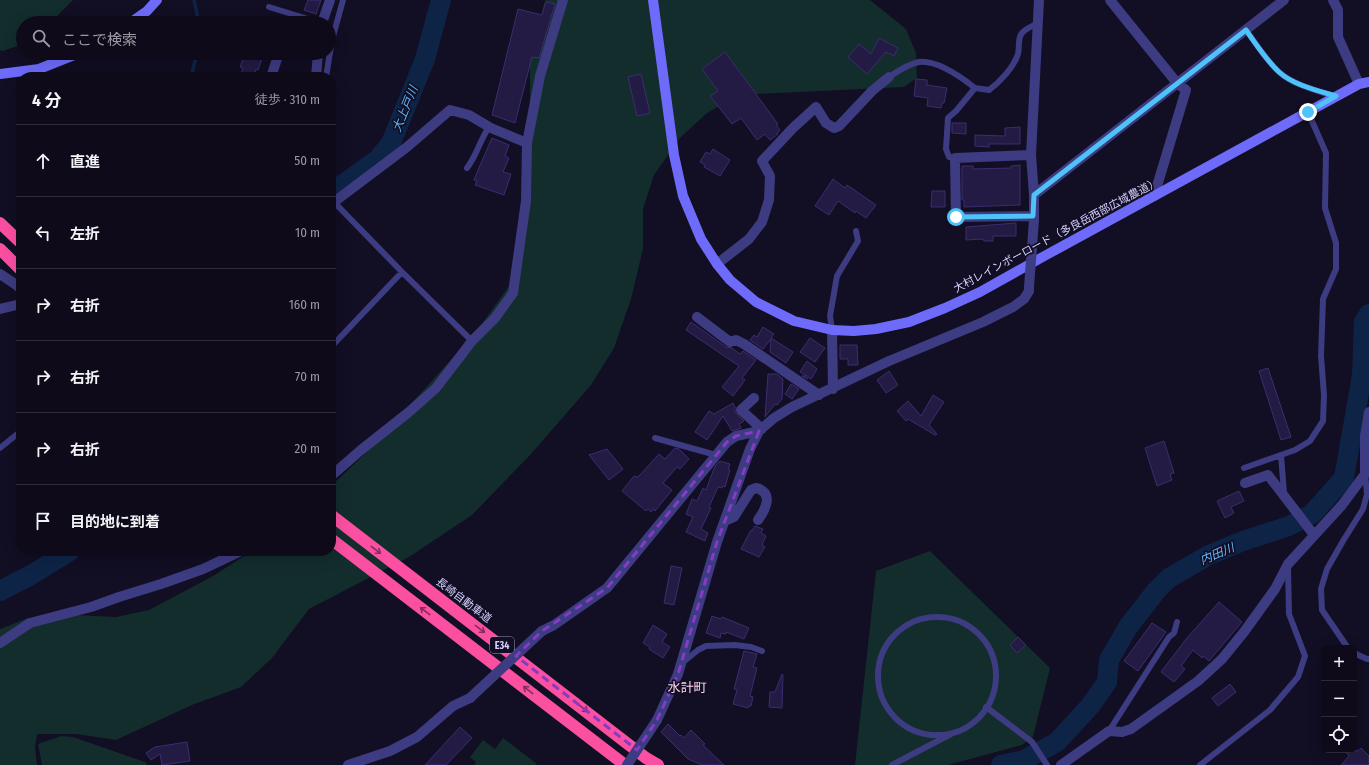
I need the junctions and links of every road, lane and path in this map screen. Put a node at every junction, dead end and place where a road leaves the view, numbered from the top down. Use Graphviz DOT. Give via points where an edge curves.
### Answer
graph roads {
  1 [pos="157,0"];
  2 [pos="330,0"];
  3 [pos="343,0"];
  4 [pos="563,0"];
  5 [pos="653,0"];
  6 [pos="1038,0"];
  7 [pos="1110,0"];
  8 [pos="1284,0"];
  9 [pos="1333,0"];
  10 [pos="270,7"];
  11 [pos="140,16"];
  12 [pos="299,16"];
  13 [pos="324,16"];
  14 [pos="1038,23"];
  15 [pos="336,25"];
  16 [pos="1246,30"];
  17 [pos="62,60"];
  18 [pos="277,60"];
  19 [pos="317,60"];
  20 [pos="329,60"];
  21 [pos="273,72"];
  22 [pos="316,72"];
  23 [pos="327,72"];
  24 [pos="0,74"];
  25 [pos="889,77"];
  26 [pos="1369,82"];
  27 [pos="1177,83"];
  28 [pos="1359,84"];
  29 [pos="975,88"];
  30 [pos="1336,96"];
  31 [pos="1308,112"];
  32 [pos="489,127"];
  33 [pos="527,143"];
  34 [pos="1031,155"];
  35 [pos="955,158"];
  36 [pos="466,168"];
  37 [pos="1034,195"];
  38 [pos="1154,196"];
  39 [pos="336,197"];
  40 [pos="336,204"];
  41 [pos="1034,218"];
  42 [pos="0,223"];
  43 [pos="856,231"];
  44 [pos="16,239"];
  45 [pos="0,249"];
  46 [pos="717,264"];
  47 [pos="16,265"];
  48 [pos="402,272"];
  49 [pos="0,274"];
  50 [pos="16,285"];
  51 [pos="16,305"];
  52 [pos="0,309"];
  53 [pos="697,317"];
  54 [pos="832,330"];
  55 [pos="472,341"];
  56 [pos="336,342"];
  57 [pos="833,389"];
  58 [pos="820,395"];
  59 [pos="754,398"];
  60 [pos="1369,412"];
  61 [pos="761,430"];
  62 [pos="16,435"];
  63 [pos="655,438"];
  64 [pos="0,448"];
  65 [pos="716,455"];
  66 [pos="1281,455"];
  67 [pos="1244,468"];
  68 [pos="336,472"];
  69 [pos="1365,474"];
  70 [pos="1245,483"];
  71 [pos="1284,497"];
  72 [pos="336,519"];
  73 [pos="758,520"];
  74 [pos="725,521"];
  75 [pos="1311,532"];
  76 [pos="336,543"];
  77 [pos="230,556"];
  78 [pos="1288,564"];
  79 [pos="1177,622"];
  80 [pos="0,643"];
  81 [pos="1346,645"];
  82 [pos="762,650"];
  83 [pos="1357,654"];
  84 [pos="1369,659"];
  85 [pos="682,664"];
  86 [pos="986,707"];
  87 [pos="957,731"];
  88 [pos="1110,731"];
  89 [pos="348,765"];
  90 [pos="626,765"];
  91 [pos="658,765"];
  92 [pos="892,765"];
  93 [pos="1047,765"];
  94 [pos="1061,765"];
  95 [pos="1200,765"];
  1 -- 11 [label="street"];
  2 -- 13 [label="street"];
  3 -- 15 [label="lane"];
  4 -- 33 [label="street" via="540,76"];
  5 -- 46 [label="street, 大村レインボーロード（多良岳西部広域農道）" via="674,155 683,196 701,239"];
  6 -- 14 [label="street"];
  7 -- 27 [label="street"];
  8 -- 16 [label="street"];
  9 -- 28 [label="street" via="1338,10 1338,37"];
  10 -- 12 [label="lane"];
  14 -- 29 [label="lane" via="1022,32 1018,53 1004,75 988,90"];
  14 -- 34 [label="street"];
  16 -- 27 [label="street"];
  16 -- 30 [label="lane" via="1280,73 1312,89"];
  17 -- 24 [label="street" via="39,69"];
  18 -- 21 [label="street"];
  19 -- 22 [label="street"];
  20 -- 23 [label="lane"];
  25 -- 29 [label="lane" via="905,67 927,62 942,67"];
  25 -- 46 [label="street" via="839,126 834,128 826,123 816,107 762,160 770,176 769,200 762,222 749,239"];
  26 -- 28 [label="street, 大村レインボーロード（多良岳西部広域農道）"];
  27 -- 37 [label="street"];
  27 -- 38 [label="street" via="1186,90"];
  28 -- 30 [label="street, 大村レインボーロード（多良岳西部広域農道）"];
  29 -- 35 [label="lane" via="948,118 946,149 949,157"];
  30 -- 31 [label="street, 大村レインボーロード（多良岳西部広域農道）"];
  31 -- 38 [label="street, 大村レインボーロード（多良岳西部広域農道）"];
  31 -- 66 [label="lane" via="1326,153 1325,208 1336,243 1336,269 1323,298 1323,420 1310,441"];
  32 -- 33 [label="street"];
  32 -- 36 [label="lane" via="474,159"];
  32 -- 39 [label="street" via="469,115 450,110 407,147"];
  33 -- 55 [label="street" via="526,201 513,293 495,318"];
  34 -- 35 [label="street"];
  34 -- 37 [label="street"];
  35 -- 41 [label="street" via="956,217"];
  37 -- 41 [label="street"];
  38 -- 54 [label="street, 大村レインボーロード（多良岳西部広域農道）" via="980,292 945,308 909,322 876,329"];
  40 -- 48 [label="lane"];
  41 -- 57 [label="street, bridge" via="1029,291 1024,299 983,322 889,361"];
  42 -- 44 [label="highway"];
  43 -- 54 [label="lane" via="858,241 837,276 830,316"];
  45 -- 47 [label="highway"];
  46 -- 54 [label="street, 大村レインボーロード（多良岳西部広域農道）" via="730,280 756,302 794,321"];
  48 -- 55 [label="lane"];
  48 -- 56 [label="lane"];
  49 -- 50 [label="street"];
  51 -- 52 [label="street"];
  53 -- 58 [label="street" via="730,342 736,340 744,344"];
  54 -- 57 [label="street"];
  55 -- 68 [label="street" via="436,388"];
  57 -- 58 [label="street"];
  58 -- 61 [label="street" via="792,407"];
  59 -- 61 [label="street" via="741,410"];
  60 -- 69 [label="street" via="1365,436"];
  61 -- 65 [label="street" via="736,436"];
  61 -- 74 [label="street" via="750,449"];
  62 -- 64 [label="lane"];
  63 -- 65 [label="lane"];
  65 -- 89 [label="street, bridge" via="607,588 542,631 470,698 453,706 417,737 390,751"];
  66 -- 67 [label="lane"];
  66 -- 71 [label="lane"];
  69 -- 75 [label="street" via="1342,505"];
  69 -- 81 [label="lane" via="1367,494 1363,509 1326,569 1321,589 1322,610"];
  70 -- 71 [label="street" via="1268,475"];
  71 -- 75 [label="street"];
  72 -- 91 [label="highway, 長崎自動車道 / E34, one-way"];
  73 -- 74 [label="street" via="766,506 767,498 765,493 756,488 751,490 734,517"];
  74 -- 85 [label="street"];
  75 -- 78 [label="street"];
  90 -- 76 [label="highway, E34, one-way"];
  77 -- 80 [label="street" via="162,584 30,623"];
  78 -- 88 [label="street" via="1275,589 1222,659 1198,681 1131,729 1122,732"];
  78 -- 95 [label="lane" via="1289,614 1305,656 1298,677 1270,710"];
  79 -- 88 [label="lane" via="1174,633"];
  82 -- 85 [label="lane" via="734,645 706,646"];
  83 -- 84 [label="lane"];
  85 -- 90 [label="street, bridge" via="657,720"];
  86 -- 87 [label="lane" via="975,722 966,729"];
  86 -- 87 [label="lane" via="996,690 996,681 989,646 982,637 952,617 944,616 907,623 899,630 878,661 877,671 884,706 890,714 921,734 932,736"];
  86 -- 93 [label="lane" via="1032,742"];
  87 -- 92 [label="lane"];
  88 -- 94 [label="street"];
}
